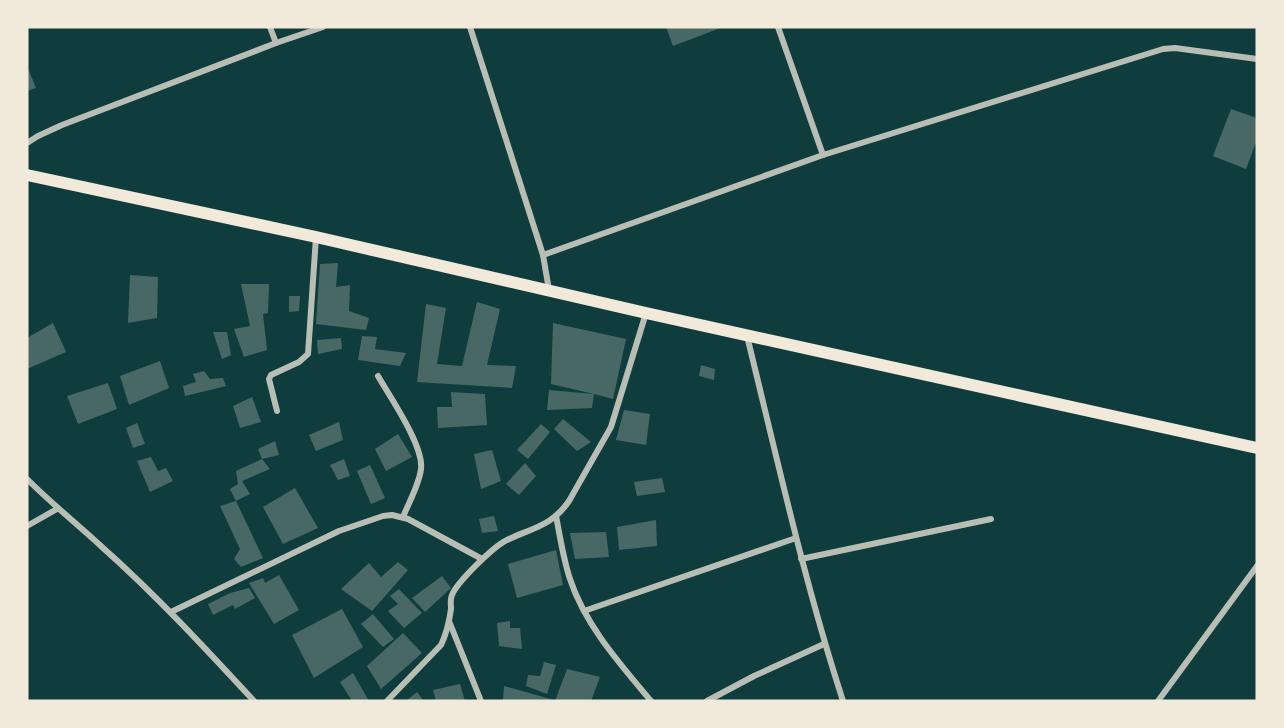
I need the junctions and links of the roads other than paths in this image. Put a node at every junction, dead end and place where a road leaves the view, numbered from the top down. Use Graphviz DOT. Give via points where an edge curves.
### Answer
graph roads {
  1 [pos="270,27"];
  2 [pos="323,27"];
  3 [pos="470,27"];
  4 [pos="778,27"];
  5 [pos="276,42"];
  6 [pos="1257,59"];
  7 [pos="27,143"];
  8 [pos="823,155"];
  9 [pos="27,175"];
  10 [pos="316,237"];
  11 [pos="543,255"];
  12 [pos="550,290"];
  13 [pos="646,313"];
  14 [pos="747,335"];
  15 [pos="378,376"];
  16 [pos="277,411"];
  17 [pos="1257,448"];
  18 [pos="27,479"];
  19 [pos="57,509"];
  20 [pos="556,516"];
  21 [pos="403,517"];
  22 [pos="991,519"];
  23 [pos="27,526"];
  24 [pos="796,538"];
  25 [pos="801,559"];
  26 [pos="482,560"];
  27 [pos="1257,566"];
  28 [pos="584,611"];
  29 [pos="171,612"];
  30 [pos="449,621"];
  31 [pos="824,644"];
  32 [pos="254,701"];
  33 [pos="387,701"];
  34 [pos="481,701"];
  35 [pos="651,701"];
  36 [pos="707,701"];
  37 [pos="843,701"];
  38 [pos="1158,701"];
  1 -- 5 [label="street"];
  2 -- 5 [label="street"];
  3 -- 11 [label="street"];
  4 -- 8 [label="street"];
  5 -- 7 [label="street" via="62,125"];
  6 -- 8 [label="street" via="1163,49"];
  8 -- 11 [label="street"];
  9 -- 10 [label="main road"];
  10 -- 12 [label="main road"];
  10 -- 16 [label="street" via="308,354 271,375"];
  11 -- 12 [label="street"];
  12 -- 13 [label="main road"];
  13 -- 14 [label="main road"];
  13 -- 20 [label="street" via="611,427 587,472"];
  14 -- 17 [label="main road"];
  14 -- 24 [label="street"];
  15 -- 21 [label="street" via="421,461"];
  18 -- 19 [label="street"];
  19 -- 23 [label="street"];
  19 -- 29 [label="street"];
  20 -- 26 [label="street" via="532,531 506,540"];
  20 -- 28 [label="street" via="570,581"];
  21 -- 26 [label="street"];
  21 -- 29 [label="street" via="365,520"];
  22 -- 25 [label="street"];
  24 -- 25 [label="street"];
  24 -- 28 [label="street"];
  25 -- 31 [label="street"];
  26 -- 30 [label="street" via="452,596"];
  27 -- 38 [label="street"];
  28 -- 35 [label="street"];
  29 -- 32 [label="street"];
  30 -- 33 [label="street" via="441,645"];
  30 -- 34 [label="street"];
  31 -- 36 [label="street"];
  31 -- 37 [label="street"];
}
